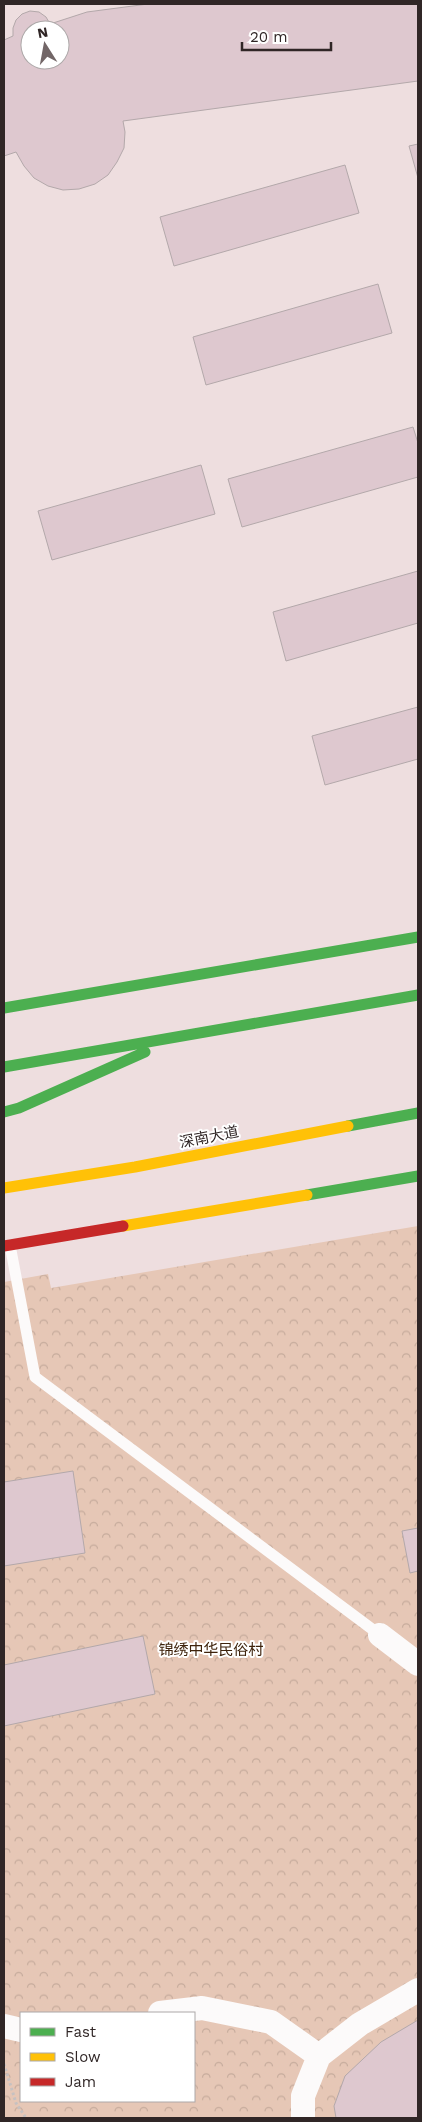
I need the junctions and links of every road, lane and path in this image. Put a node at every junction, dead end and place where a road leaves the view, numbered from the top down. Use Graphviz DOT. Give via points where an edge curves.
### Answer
graph roads {
  1 [pos="418,938"];
  2 [pos="418,995"];
  3 [pos="7,1006"];
  4 [pos="183,1035"];
  5 [pos="4,1066"];
  6 [pos="4,1112"];
  7 [pos="418,1112"];
  8 [pos="418,1176"];
  9 [pos="4,1188"];
  10 [pos="7,1245"];
  11 [pos="380,1635"];
  12 [pos="418,1664"];
  13 [pos="418,1990"];
  14 [pos="168,2012"];
  15 [pos="4,2026"];
  16 [pos="20,2030"];
  17 [pos="319,2056"];
  18 [pos="4,2064"];
  19 [pos="26,2118"];
  20 [pos="303,2118"];
  1 -- 3 [label="main road"];
  2 -- 4 [label="main road"];
  4 -- 5 [label="main road"];
  4 -- 6 [label="main road"];
  7 -- 9 [label="main road, 深南大道" via="135,1167"];
  8 -- 10 [label="main road"];
  10 -- 11 [label="lane" via="35,1377"];
  11 -- 12 [label="street"];
  13 -- 17 [label="street" via="360,2024"];
  14 -- 17 [label="street" via="202,2008 271,2022"];
  15 -- 16 [label="street"];
  17 -- 20 [label="street" via="304,2096"];
  18 -- 19 [label="path" via="16,2103"];
}
